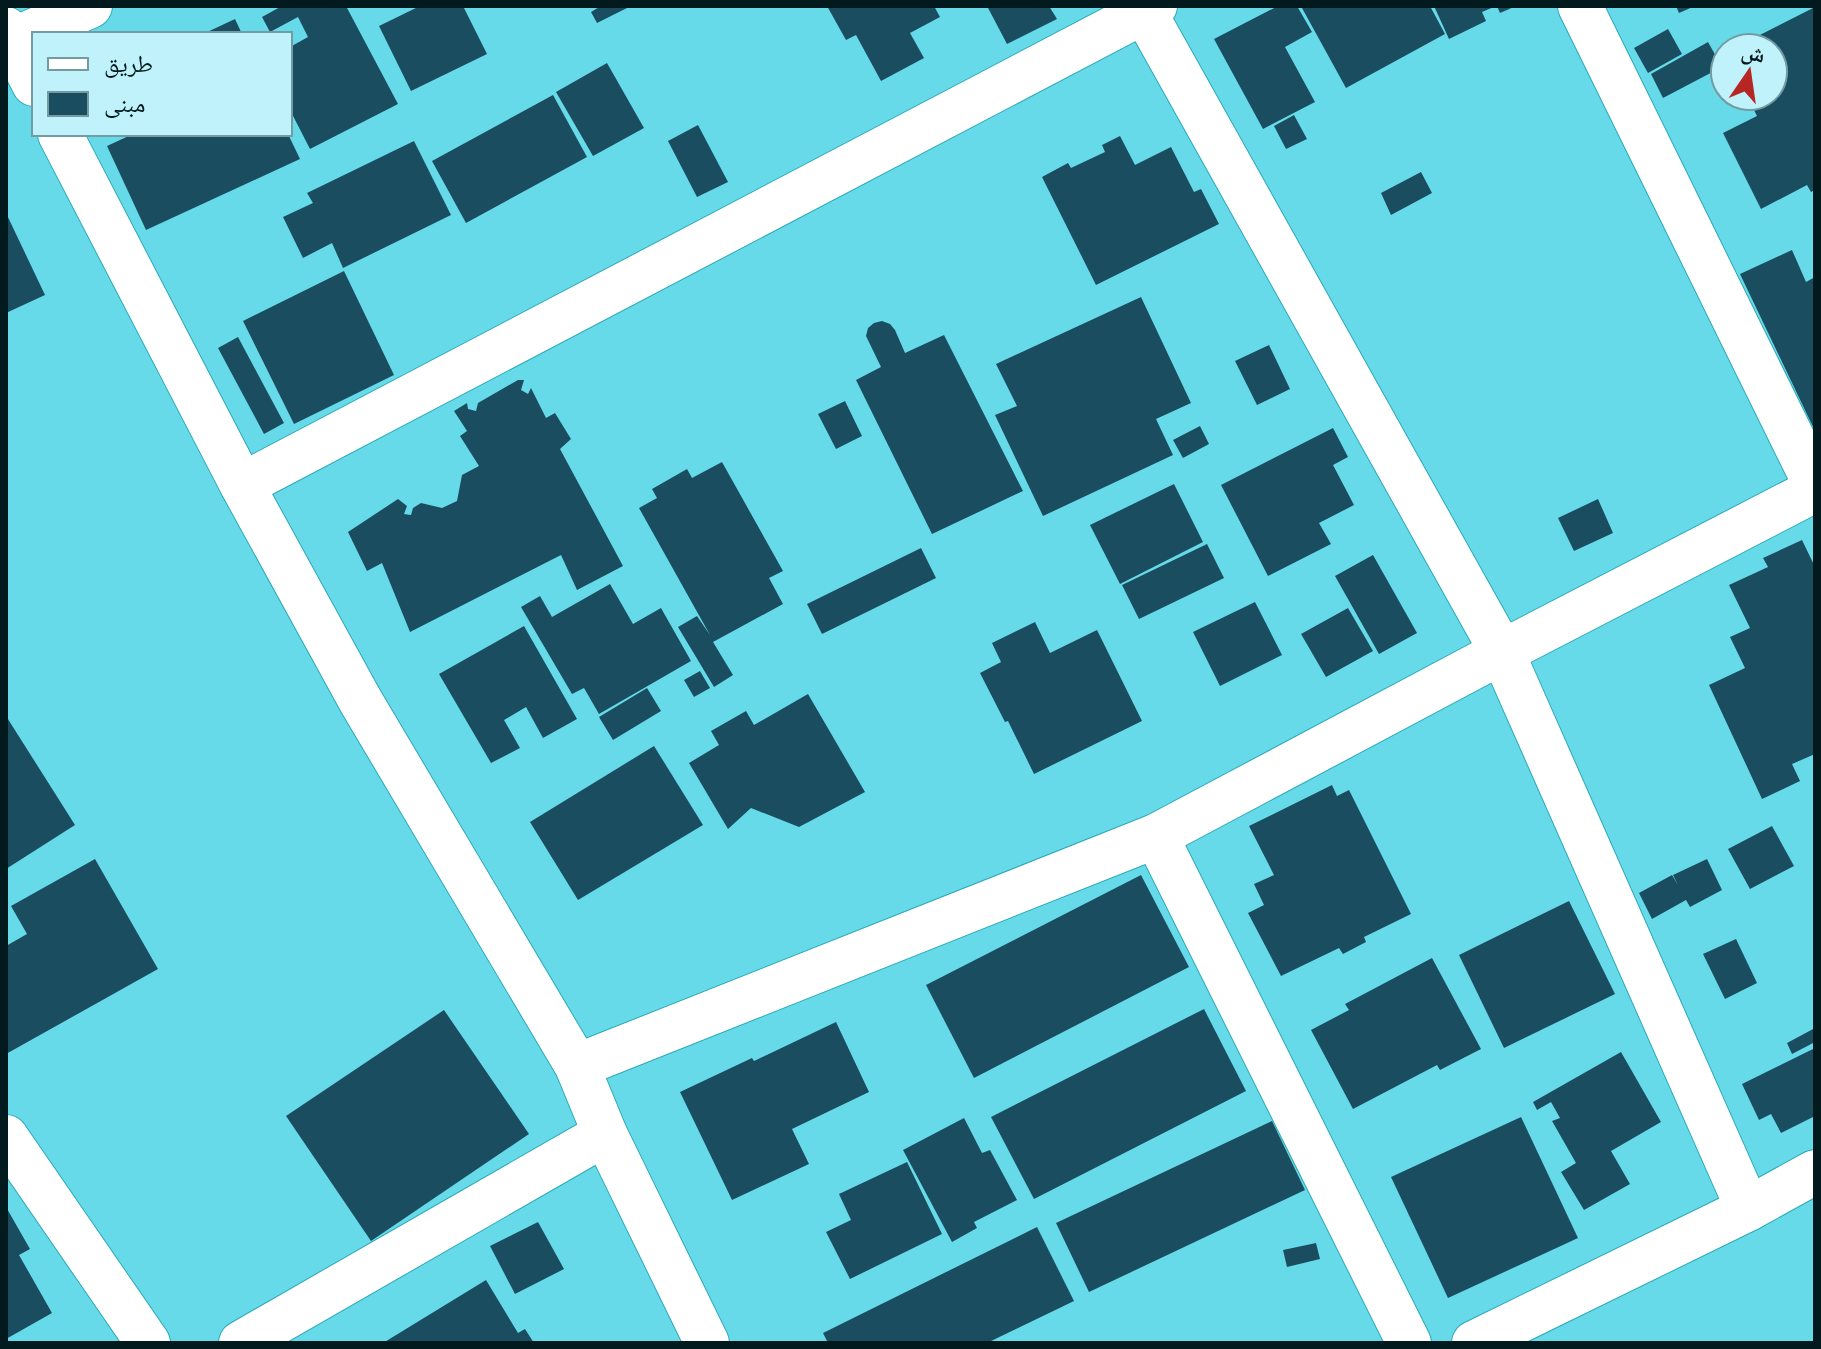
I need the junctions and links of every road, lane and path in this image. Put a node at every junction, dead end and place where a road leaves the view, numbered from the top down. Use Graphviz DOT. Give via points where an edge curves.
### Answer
graph roads {
  1 [pos="90,6"];
  2 [pos="1580,6"];
  3 [pos="1147,8"];
  4 [pos="8,37"];
  5 [pos="32,80"];
  6 [pos="61,136"];
  7 [pos="242,485"];
  8 [pos="1815,487"];
  9 [pos="1502,652"];
  10 [pos="1156,836"];
  11 [pos="577,1066"];
  12 [pos="605,1134"];
  13 [pos="6,1137"];
  14 [pos="1815,1172"];
  15 [pos="1748,1209"];
  16 [pos="148,1343"];
  17 [pos="241,1343"];
  18 [pos="707,1343"];
  19 [pos="1409,1343"];
  20 [pos="1474,1343"];
  1 -- 4 [label="street"];
  2 -- 8 [label="street"];
  3 -- 7 [label="street"];
  3 -- 9 [label="street"];
  4 -- 5 [label="street"];
  6 -- 7 [label="street"];
  7 -- 11 [label="street" via="360,700"];
  8 -- 9 [label="street"];
  9 -- 10 [label="street"];
  9 -- 15 [label="street"];
  10 -- 11 [label="street"];
  10 -- 19 [label="street"];
  11 -- 12 [label="street"];
  12 -- 17 [label="street"];
  12 -- 18 [label="street"];
  13 -- 16 [label="street"];
  14 -- 15 [label="street"];
  15 -- 20 [label="street"];
}
